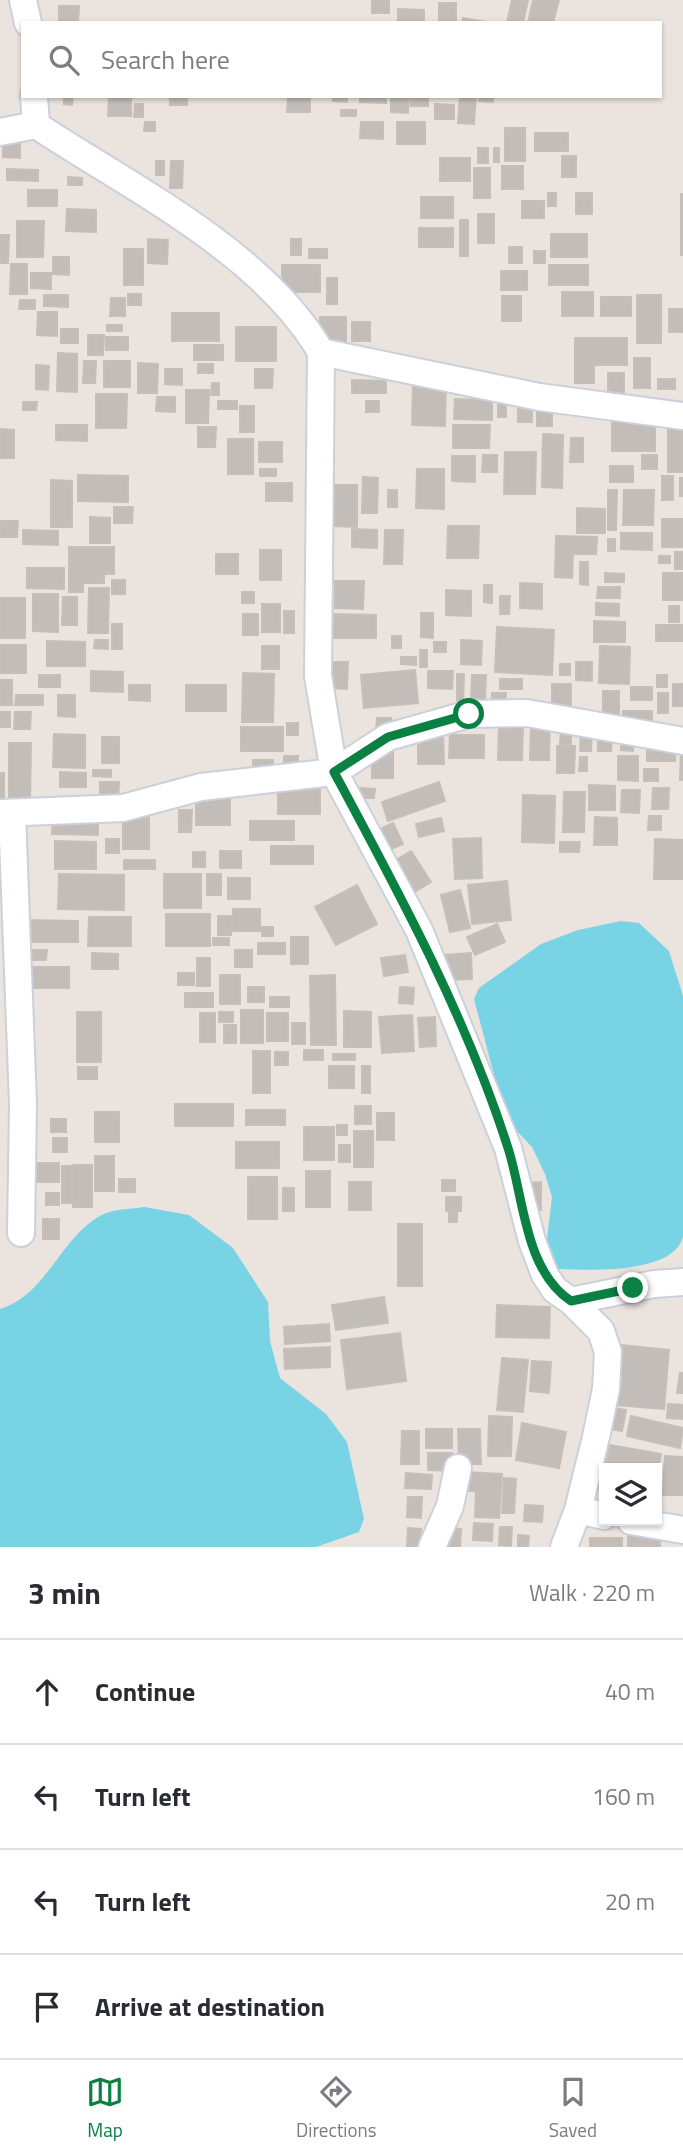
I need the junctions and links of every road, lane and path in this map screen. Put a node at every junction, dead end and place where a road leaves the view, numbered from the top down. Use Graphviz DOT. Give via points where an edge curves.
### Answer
graph roads {
  1 [pos="23,0"];
  2 [pos="28,21"];
  3 [pos="34,98"];
  4 [pos="36,125"];
  5 [pos="0,132"];
  6 [pos="321,352"];
  7 [pos="683,416"];
  8 [pos="683,741"];
  9 [pos="334,772"];
  10 [pos="6,813"];
  11 [pos="8,984"];
  12 [pos="21,1233"];
  13 [pos="683,1282"];
  14 [pos="571,1301"];
  15 [pos="458,1468"];
  16 [pos="578,1510"];
  17 [pos="599,1515"];
  18 [pos="660,1526"];
  19 [pos="683,1530"];
  20 [pos="432,1547"];
  21 [pos="564,1547"];
  1 -- 2 [label="street"];
  3 -- 4 [label="street"];
  4 -- 5 [label="street"];
  4 -- 6 [label="street" via="233,254 305,324"];
  6 -- 7 [label="street" via="539,397"];
  6 -- 9 [label="street" via="318,676"];
  8 -- 9 [label="street" via="527,713 469,714 388,737"];
  9 -- 10 [label="street" via="201,787 123,808"];
  9 -- 14 [label="street" via="419,930 508,1148 545,1275 555,1290"];
  10 -- 11 [label="street"];
  11 -- 12 [label="street" via="23,1104"];
  13 -- 14 [label="street"];
  14 -- 16 [label="street" via="601,1331 608,1352 603,1401"];
  15 -- 20 [label="street" via="450,1506"];
  16 -- 17 [label="street"];
  16 -- 21 [label="street"];
  18 -- 19 [label="street"];
}
